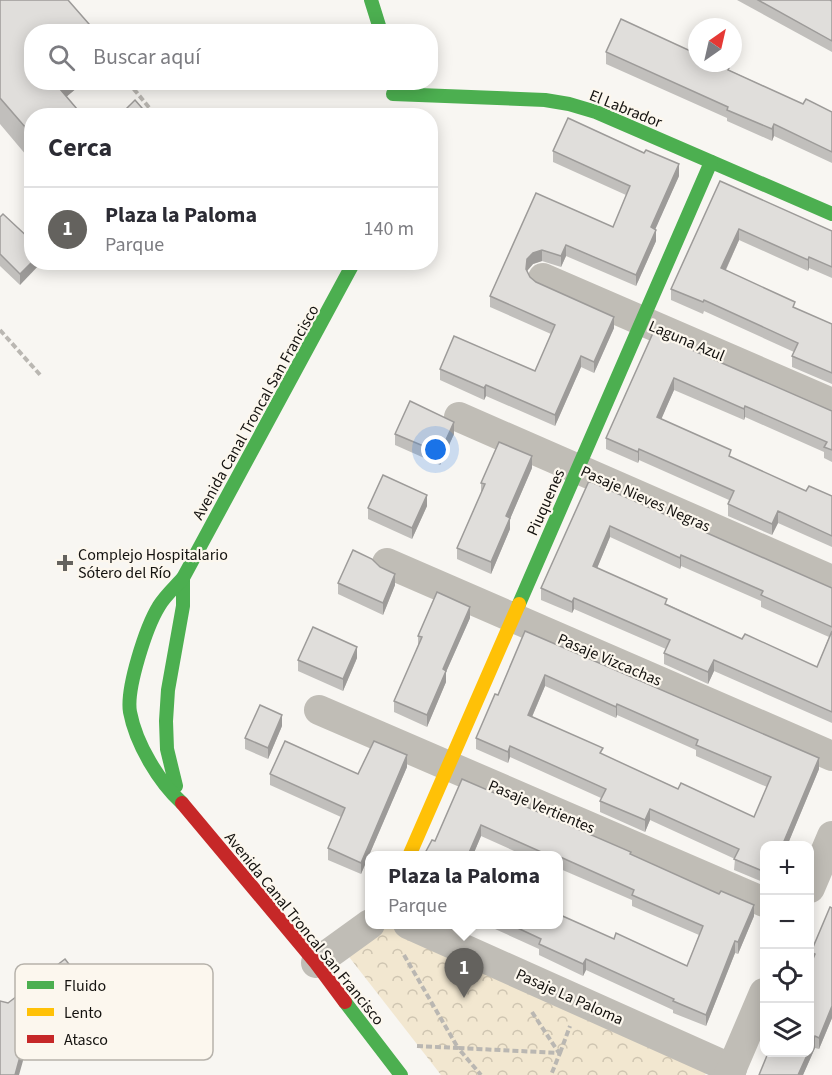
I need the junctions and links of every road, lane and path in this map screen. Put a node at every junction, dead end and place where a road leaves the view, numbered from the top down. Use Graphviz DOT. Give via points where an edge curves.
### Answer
graph roads {
  1 [pos="371,0"];
  2 [pos="378,24"];
  3 [pos="135,90"];
  4 [pos="392,94"];
  5 [pos="149,108"];
  6 [pos="711,162"];
  7 [pos="832,214"];
  8 [pos="350,270"];
  9 [pos="543,278"];
  10 [pos="642,321"];
  11 [pos="0,330"];
  12 [pos="42,377"];
  13 [pos="832,403"];
  14 [pos="459,417"];
  15 [pos="578,469"];
  16 [pos="387,563"];
  17 [pos="183,578"];
  18 [pos="832,580"];
  19 [pos="513,617"];
  20 [pos="319,710"];
  21 [pos="832,756"];
  22 [pos="448,766"];
  23 [pos="182,803"];
  24 [pos="832,836"];
  25 [pos="412,851"];
  26 [pos="814,879"];
  27 [pos="760,900"];
  28 [pos="365,927"];
  29 [pos="403,935"];
  30 [pos="316,963"];
  31 [pos="761,1003"];
  32 [pos="377,1043"];
  33 [pos="458,1048"];
  34 [pos="730,1072"];
  35 [pos="401,1075"];
  36 [pos="481,1075"];
  37 [pos="551,1075"];
  1 -- 2 [label="main road"];
  3 -- 5 [label="path"];
  4 -- 6 [label="main road, El Labrador" via="569,104"];
  6 -- 7 [label="main road, El Labrador"];
  6 -- 10 [label="main road, Piuquenes"];
  8 -- 17 [label="main road, Avenida Canal Troncal San Francisco"];
  9 -- 10 [label="street, Laguna Azul"];
  10 -- 13 [label="street, Laguna Azul"];
  10 -- 15 [label="main road, Piuquenes"];
  11 -- 12 [label="path"];
  14 -- 15 [label="street, Pasaje Nieves Negras"];
  15 -- 18 [label="street, Pasaje Nieves Negras"];
  15 -- 19 [label="main road, Piuquenes"];
  16 -- 19 [label="street, Pasaje Vizcachas"];
  17 -- 23 [label="main road, Avenida Canal Troncal San Francisco" via="183,606 166,721 167,749"];
  17 -- 23 [label="main road, Avenida Canal Troncal San Francisco" via="159,605 145,638 131,689 130,711 159,777"];
  19 -- 21 [label="street, Pasaje Vizcachas"];
  19 -- 22 [label="main road, Piuquenes"];
  20 -- 22 [label="street, Pasaje Vertientes"];
  22 -- 25 [label="main road, Piuquenes"];
  22 -- 27 [label="street, Pasaje Vertientes"];
  23 -- 30 [label="main road, Avenida Canal Troncal San Francisco"];
  24 -- 26 [label="street"];
  28 -- 30 [label="street"];
  29 -- 33 [label="path"];
  29 -- 34 [label="street, Pasaje La Paloma"];
  30 -- 32 [label="main road, Avenida Canal Troncal San Francisco"];
  31 -- 34 [label="street"];
  32 -- 33 [label="path"];
  32 -- 35 [label="main road, Avenida Canal Troncal San Francisco"];
  33 -- 36 [label="path"];
  33 -- 37 [label="path" via="560,1053"];
}
